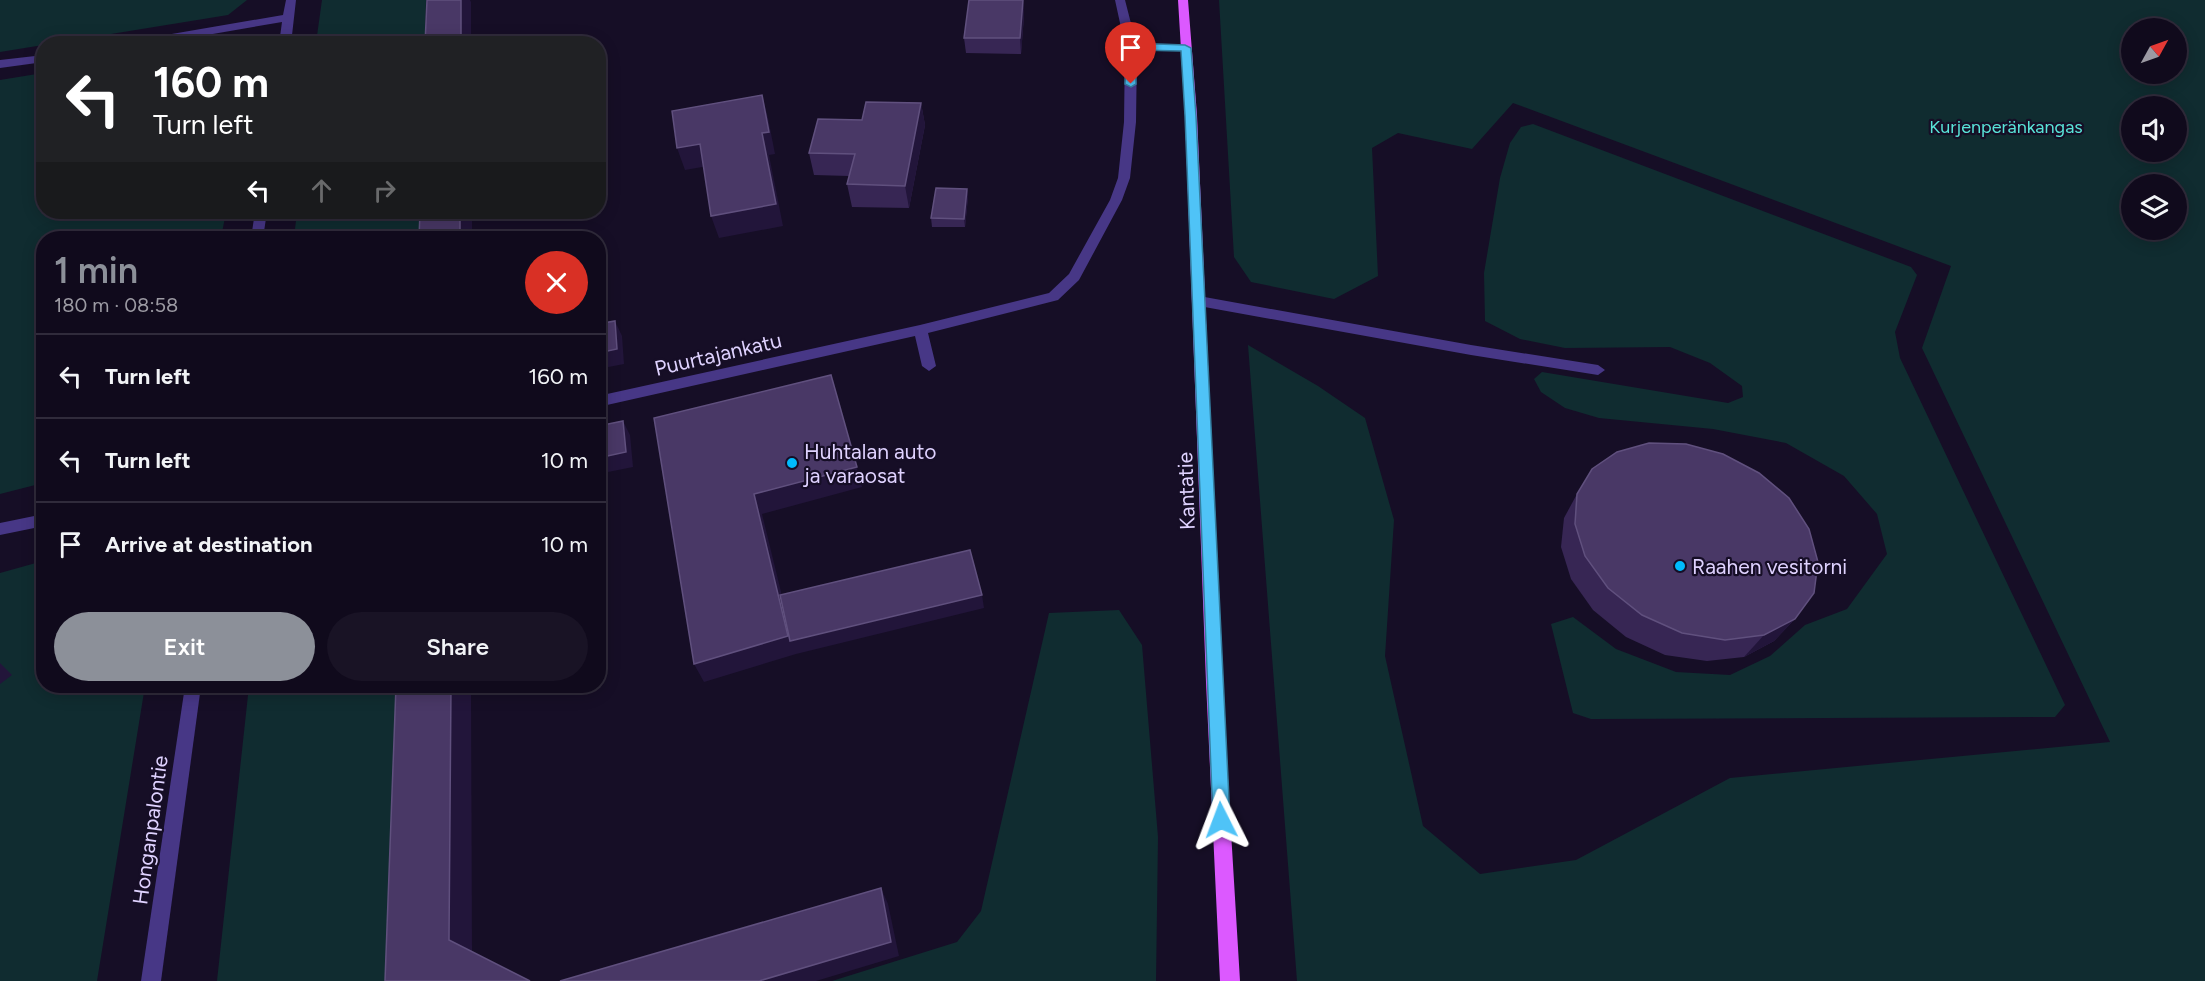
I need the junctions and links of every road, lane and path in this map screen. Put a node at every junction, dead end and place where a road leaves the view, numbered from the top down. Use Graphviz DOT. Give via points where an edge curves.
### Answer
graph roads {
  1 [pos="291,0"];
  2 [pos="1120,0"];
  3 [pos="1183,0"];
  4 [pos="288,18"];
  5 [pos="179,36"];
  6 [pos="286,36"];
  7 [pos="1131,46"];
  8 [pos="1185,48"];
  9 [pos="36,58"];
  10 [pos="0,64"];
  11 [pos="1199,301"];
  12 [pos="920,330"];
  13 [pos="929,366"];
  14 [pos="1598,370"];
  15 [pos="606,400"];
  16 [pos="36,522"];
  17 [pos="0,529"];
  18 [pos="192,693"];
  19 [pos="151,981"];
  20 [pos="1230,981"];
  1 -- 4 [label="street"];
  2 -- 7 [label="street, Puurtajankatu"];
  3 -- 8 [label="main road, Kantatie"];
  4 -- 5 [label="street"];
  4 -- 6 [label="street"];
  7 -- 8 [label="street"];
  7 -- 12 [label="street, Puurtajankatu" via="1130,122 1124,178 1074,277 1053,297"];
  8 -- 11 [label="main road, Kantatie"];
  9 -- 10 [label="street"];
  11 -- 14 [label="street"];
  11 -- 20 [label="main road, Kantatie"];
  12 -- 13 [label="street"];
  12 -- 15 [label="street, Puurtajankatu"];
  16 -- 17 [label="street"];
  18 -- 19 [label="street, Honganpalontie"];
}
